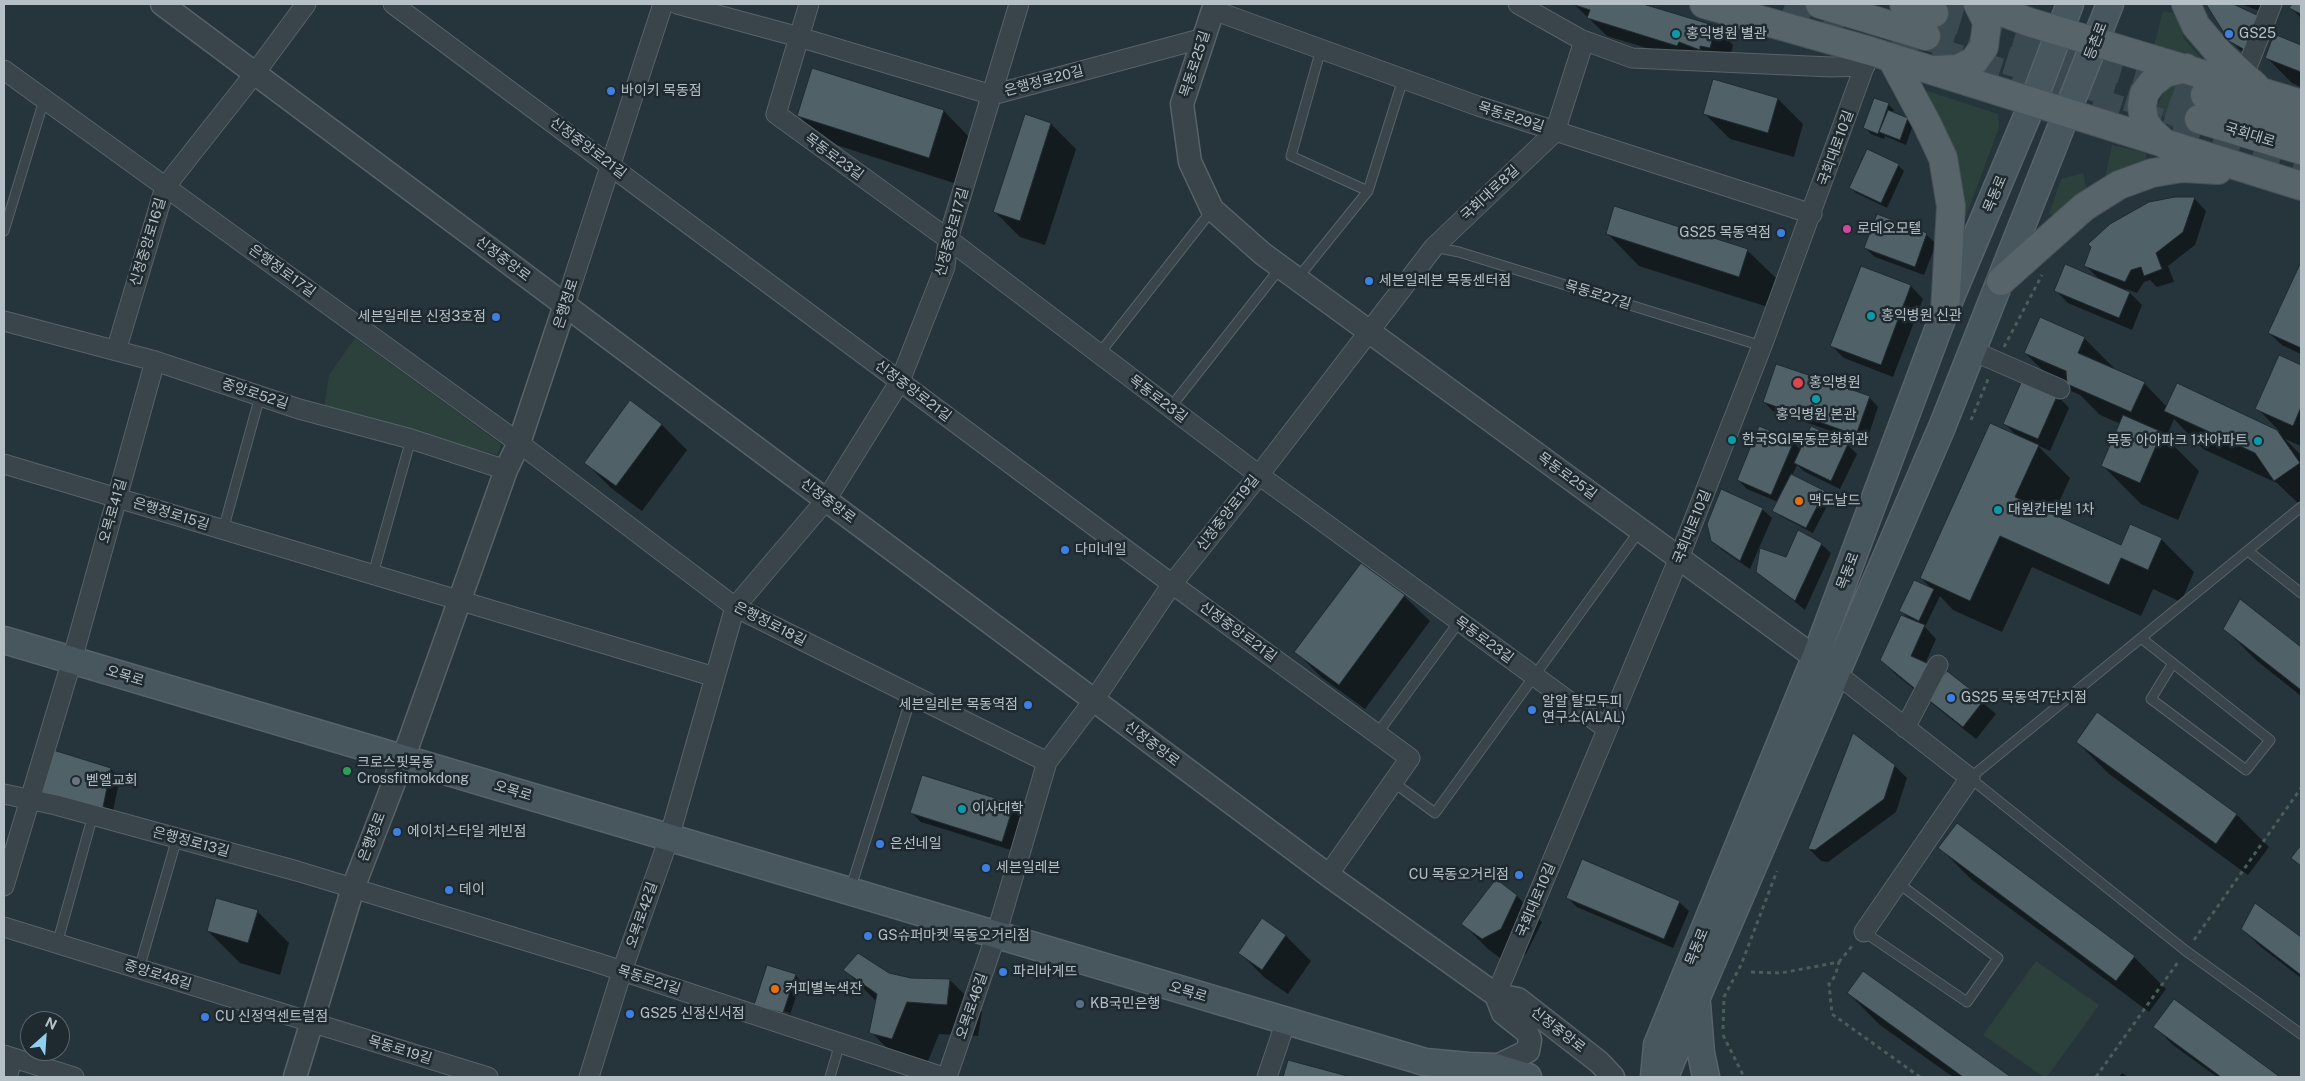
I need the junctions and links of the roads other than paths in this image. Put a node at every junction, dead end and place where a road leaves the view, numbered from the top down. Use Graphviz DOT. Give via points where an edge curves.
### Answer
graph roads {
  1 [pos="162,4"];
  2 [pos="306,4"];
  3 [pos="393,4"];
  4 [pos="663,4"];
  5 [pos="677,4"];
  6 [pos="809,4"];
  7 [pos="1019,4"];
  8 [pos="1518,4"];
  9 [pos="1704,4"];
  10 [pos="1820,4"];
  11 [pos="1904,4"];
  12 [pos="1980,4"];
  13 [pos="2070,4"];
  14 [pos="2110,4"];
  15 [pos="2186,4"];
  16 [pos="2272,4"];
  17 [pos="1214,7"];
  18 [pos="2059,32"];
  19 [pos="799,37"];
  20 [pos="1204,38"];
  21 [pos="1584,41"];
  22 [pos="2095,42"];
  23 [pos="1321,50"];
  24 [pos="1876,59"];
  25 [pos="2186,68"];
  26 [pos="4,70"];
  27 [pos="1929,71"];
  28 [pos="255,73"];
  29 [pos="1403,79"];
  30 [pos="2081,79"];
  31 [pos="2253,83"];
  32 [pos="992,96"];
  33 [pos="44,100"];
  34 [pos="2033,102"];
  35 [pos="2301,104"];
  36 [pos="2069,113"];
  37 [pos="2301,125"];
  38 [pos="1555,132"];
  39 [pos="2165,144"];
  40 [pos="2301,150"];
  41 [pos="611,165"];
  42 [pos="2254,171"];
  43 [pos="2301,186"];
  44 [pos="165,187"];
  45 [pos="1368,191"];
  46 [pos="1212,209"];
  47 [pos="1812,214"];
  48 [pos="4,231"];
  49 [pos="948,239"];
  50 [pos="1434,247"];
  51 [pos="1289,273"];
  52 [pos="2002,281"];
  53 [pos="565,305"];
  54 [pos="1945,311"];
  55 [pos="4,321"];
  56 [pos="1369,331"];
  57 [pos="1762,346"];
  58 [pos="116,351"];
  59 [pos="1099,354"];
  60 [pos="1984,356"];
  61 [pos="154,361"];
  62 [pos="900,381"];
  63 [pos="2060,389"];
  64 [pos="260,396"];
  65 [pos="1170,408"];
  66 [pos="411,439"];
  67 [pos="519,443"];
  68 [pos="4,464"];
  69 [pos="506,470"];
  70 [pos="1259,475"];
  71 [pos="117,498"];
  72 [pos="826,500"];
  73 [pos="2299,513"];
  74 [pos="223,530"];
  75 [pos="1640,530"];
  76 [pos="2248,551"];
  77 [pos="1680,558"];
  78 [pos="373,574"];
  79 [pos="1172,584"];
  80 [pos="2301,593"];
  81 [pos="459,600"];
  82 [pos="734,607"];
  83 [pos="1459,622"];
  84 [pos="2141,638"];
  85 [pos="4,640"];
  86 [pos="1815,658"];
  87 [pos="72,660"];
  88 [pos="2174,663"];
  89 [pos="1938,665"];
  90 [pos="1837,674"];
  91 [pos="715,677"];
  92 [pos="1534,677"];
  93 [pos="912,695"];
  94 [pos="1094,700"];
  95 [pos="1906,728"];
  96 [pos="1607,729"];
  97 [pos="1377,734"];
  98 [pos="403,759"];
  99 [pos="1047,762"];
  100 [pos="1970,778"];
  101 [pos="1393,782"];
  102 [pos="4,794"];
  103 [pos="29,799"];
  104 [pos="93,815"];
  105 [pos="176,838"];
  106 [pos="669,838"];
  107 [pos="1328,875"];
  108 [pos="1898,883"];
  109 [pos="4,886"];
  110 [pos="353,888"];
  111 [pos="850,891"];
  112 [pos="4,927"];
  113 [pos="1864,932"];
  114 [pos="996,935"];
  115 [pos="57,944"];
  116 [pos="139,969"];
  117 [pos="622,971"];
  118 [pos="1496,995"];
  119 [pos="1697,997"];
  120 [pos="1286,1021"];
  121 [pos="312,1023"];
  122 [pos="2301,1034"];
  123 [pos="840,1043"];
  124 [pos="8,1056"];
  125 [pos="1494,1067"];
  126 [pos="1467,1072"];
  127 [pos="7,1077"];
  128 [pos="74,1077"];
  129 [pos="295,1077"];
  130 [pos="488,1077"];
  131 [pos="588,1077"];
  132 [pos="830,1077"];
  133 [pos="943,1077"];
  134 [pos="947,1077"];
  135 [pos="1267,1077"];
  136 [pos="1528,1077"];
  137 [pos="1613,1077"];
  138 [pos="1654,1077"];
  139 [pos="1666,1077"];
  140 [pos="1706,1077"];
  1 -- 28 [label="street, 신정중앙로"];
  2 -- 28 [label="street"];
  3 -- 41 [label="street, 신정중앙로21길"];
  4 -- 41 [label="street, 은행정로"];
  5 -- 19 [label="street, 은행정로20길"];
  6 -- 19 [label="street"];
  7 -- 32 [label="street, 신정중앙로17길"];
  8 -- 21 [label="street"];
  9 -- 24 [label="main road"];
  10 -- 11 [label="main road" via="1930,24"];
  12 -- 18 [label="main road"];
  12 -- 27 [label="main road" via="1988,22 1984,47 1974,61 1958,69"];
  13 -- 18 [label="main road"];
  14 -- 22 [label="main road, 등촌로"];
  15 -- 31 [label="main road" via="2196,26 2220,54"];
  16 -- 31 [label="street"];
  17 -- 20 [label="street, 목동로25길"];
  17 -- 23 [label="street, 목동로29길"];
  18 -- 22 [label="main road"];
  18 -- 34 [label="main road, 목동로"];
  19 -- 32 [label="street, 은행정로20길"];
  19 -- 49 [label="street, 목동로23길" via="776,114"];
  20 -- 32 [label="street, 은행정로20길"];
  20 -- 46 [label="street, 목동로25길" via="1182,104 1190,162"];
  21 -- 24 [label="street" via="1632,58 1831,67"];
  21 -- 38 [label="street, 국회대로8길"];
  22 -- 25 [label="main road"];
  22 -- 30 [label="main road, 등촌로"];
  23 -- 29 [label="street, 목동로29길"];
  23 -- 45 [label="lane" via="1291,156"];
  24 -- 27 [label="main road"];
  24 -- 47 [label="street, 국회대로10길"];
  24 -- 54 [label="main road" via="1943,158 1951,206"];
  25 -- 31 [label="main road"];
  25 -- 39 [label="main road" via="2164,73 2144,94 2144,121"];
  26 -- 33 [label="street, 은행정로17길"];
  27 -- 34 [label="main road"];
  28 -- 44 [label="street, 신정중앙로16길"];
  28 -- 53 [label="street, 신정중앙로"];
  29 -- 38 [label="street, 목동로29길"];
  29 -- 45 [label="lane"];
  30 -- 36 [label="main road, 목동로"];
  31 -- 35 [label="main road"];
  32 -- 49 [label="street, 신정중앙로17길"];
  33 -- 44 [label="street, 은행정로17길"];
  33 -- 48 [label="lane"];
  34 -- 36 [label="main road"];
  34 -- 54 [label="main road, 목동로"];
  36 -- 39 [label="main road"];
  36 -- 52 [label="main road, 목동로"];
  37 -- 40 [label="main road, 국회대로" via="2202,107"];
  38 -- 47 [label="street, 목동로29길"];
  38 -- 50 [label="street, 국회대로8길"];
  39 -- 42 [label="main road"];
  41 -- 53 [label="street, 은행정로"];
  41 -- 62 [label="street, 신정중앙로21길"];
  42 -- 43 [label="main road"];
  42 -- 52 [label="main road" via="2182,168 2152,173 2119,185 2084,207"];
  44 -- 58 [label="street, 신정중앙로16길"];
  44 -- 67 [label="street, 은행정로17길"];
  45 -- 51 [label="lane"];
  46 -- 51 [label="street, 목동로25길"];
  46 -- 59 [label="lane"];
  47 -- 57 [label="street, 국회대로10길"];
  49 -- 59 [label="street, 목동로23길"];
  49 -- 62 [label="street, 신정중앙로17길" via="945,267"];
  50 -- 56 [label="street, 국회대로8길"];
  50 -- 57 [label="lane, 목동로27길"];
  51 -- 56 [label="street, 목동로25길"];
  51 -- 65 [label="lane"];
  52 -- 60 [label="main road, 목동로"];
  53 -- 67 [label="street, 은행정로"];
  53 -- 72 [label="street, 신정중앙로"];
  54 -- 86 [label="main road, 목동로"];
  55 -- 58 [label="street, 중앙로52길"];
  56 -- 70 [label="street, 신정중앙로19길"];
  56 -- 75 [label="street, 목동로25길"];
  57 -- 77 [label="street, 국회대로10길"];
  58 -- 61 [label="street, 중앙로52길"];
  59 -- 65 [label="street, 목동로23길"];
  60 -- 63 [label="street"];
  60 -- 90 [label="main road, 목동로"];
  61 -- 64 [label="street, 중앙로52길"];
  61 -- 71 [label="street, 오목로41길"];
  62 -- 72 [label="street, 신정중앙로17길"];
  62 -- 79 [label="street, 신정중앙로21길"];
  64 -- 66 [label="street, 중앙로52길"];
  64 -- 74 [label="lane, 은행정로15길"];
  65 -- 70 [label="street, 목동로23길"];
  66 -- 69 [label="street, 중앙로52길"];
  66 -- 78 [label="lane"];
  67 -- 69 [label="street, 은행정로"];
  67 -- 82 [label="street, 은행정로18길"];
  68 -- 71 [label="street, 은행정로15길"];
  69 -- 81 [label="street, 은행정로"];
  70 -- 79 [label="street, 신정중앙로19길"];
  70 -- 83 [label="street, 목동로23길"];
  71 -- 74 [label="street, 은행정로15길"];
  71 -- 87 [label="street, 오목로41길"];
  72 -- 82 [label="street, 신정중앙로17길"];
  72 -- 94 [label="street, 신정중앙로"];
  73 -- 76 [label="lane"];
  74 -- 78 [label="street, 은행정로15길"];
  75 -- 77 [label="street, 목동로25길"];
  75 -- 92 [label="lane"];
  76 -- 80 [label="lane"];
  76 -- 84 [label="lane"];
  77 -- 86 [label="street, 목동로25길"];
  77 -- 96 [label="street, 국회대로10길"];
  78 -- 81 [label="street, 은행정로15길"];
  79 -- 94 [label="street, 신정중앙로19길"];
  79 -- 97 [label="street, 신정중앙로21길"];
  81 -- 91 [label="street"];
  81 -- 98 [label="street, 은행정로"];
  82 -- 91 [label="street, 오목로42길"];
  82 -- 93 [label="street, 은행정로18길"];
  83 -- 92 [label="street, 목동로23길"];
  83 -- 97 [label="lane"];
  84 -- 88 [label="lane"];
  84 -- 100 [label="lane"];
  85 -- 87 [label="main road, 오목로"];
  86 -- 90 [label="street, 목동로25길"];
  86 -- 138 [label="main road, 목동로" via="1657,1045"];
  87 -- 98 [label="main road, 오목로"];
  87 -- 103 [label="street, 오목로41길"];
  88 -- 88 [label="lane" via="2270,740 2246,770 2151,699"];
  89 -- 95 [label="street"];
  90 -- 95 [label="street"];
  90 -- 119 [label="main road, 목동로"];
  91 -- 106 [label="street, 오목로42길"];
  92 -- 96 [label="street, 목동로23길"];
  92 -- 101 [label="lane" via="1435,813"];
  93 -- 99 [label="street, 은행정로18길"];
  93 -- 111 [label="lane"];
  94 -- 99 [label="street, 신정중앙로19길"];
  94 -- 107 [label="street, 신정중앙로"];
  95 -- 100 [label="street"];
  96 -- 118 [label="street, 국회대로10길"];
  97 -- 101 [label="street, 신정중앙로21길" via="1410,758"];
  98 -- 106 [label="main road, 오목로"];
  98 -- 110 [label="street, 은행정로"];
  99 -- 114 [label="street, 오목로46길"];
  100 -- 108 [label="street"];
  100 -- 122 [label="lane" via="2186,951"];
  101 -- 107 [label="street, 신정중앙로21길"];
  102 -- 103 [label="street, 은행정로13길"];
  103 -- 104 [label="street, 은행정로13길"];
  103 -- 109 [label="street"];
  104 -- 105 [label="street, 은행정로13길"];
  104 -- 115 [label="lane"];
  105 -- 110 [label="street, 은행정로13길"];
  105 -- 116 [label="lane"];
  106 -- 111 [label="main road, 오목로"];
  106 -- 117 [label="street, 오목로42길"];
  107 -- 118 [label="street, 신정중앙로"];
  108 -- 113 [label="street"];
  108 -- 113 [label="lane" via="1998,958 1967,1002"];
  110 -- 117 [label="street, 목동로21길"];
  110 -- 121 [label="street, 은행정로"];
  111 -- 114 [label="main road, 오목로"];
  112 -- 115 [label="street, 중앙로48길"];
  114 -- 120 [label="main road, 오목로"];
  114 -- 134 [label="street, 오목로46길"];
  115 -- 116 [label="street, 중앙로48길"];
  116 -- 121 [label="street, 중앙로48길"];
  117 -- 123 [label="street, 목동로21길"];
  117 -- 131 [label="street, 오목로42길"];
  118 -- 125 [label="street, 신정중앙로" via="1503,1013 1527,1032 1530,1040 1528,1051"];
  118 -- 137 [label="street, 신정중앙로" via="1518,999 1599,1062"];
  119 -- 139 [label="main road, 목동로"];
  119 -- 140 [label="main road"];
  120 -- 126 [label="main road, 오목로"];
  120 -- 135 [label="street"];
  121 -- 129 [label="street, 은행정로"];
  121 -- 130 [label="street, 목동로19길"];
  123 -- 132 [label="lane"];
  123 -- 133 [label="street, 목동로21길"];
  124 -- 127 [label="street"];
  124 -- 128 [label="street"];
  125 -- 126 [label="main road, 오목로"];
  125 -- 136 [label="main road, 오목로"];
}
